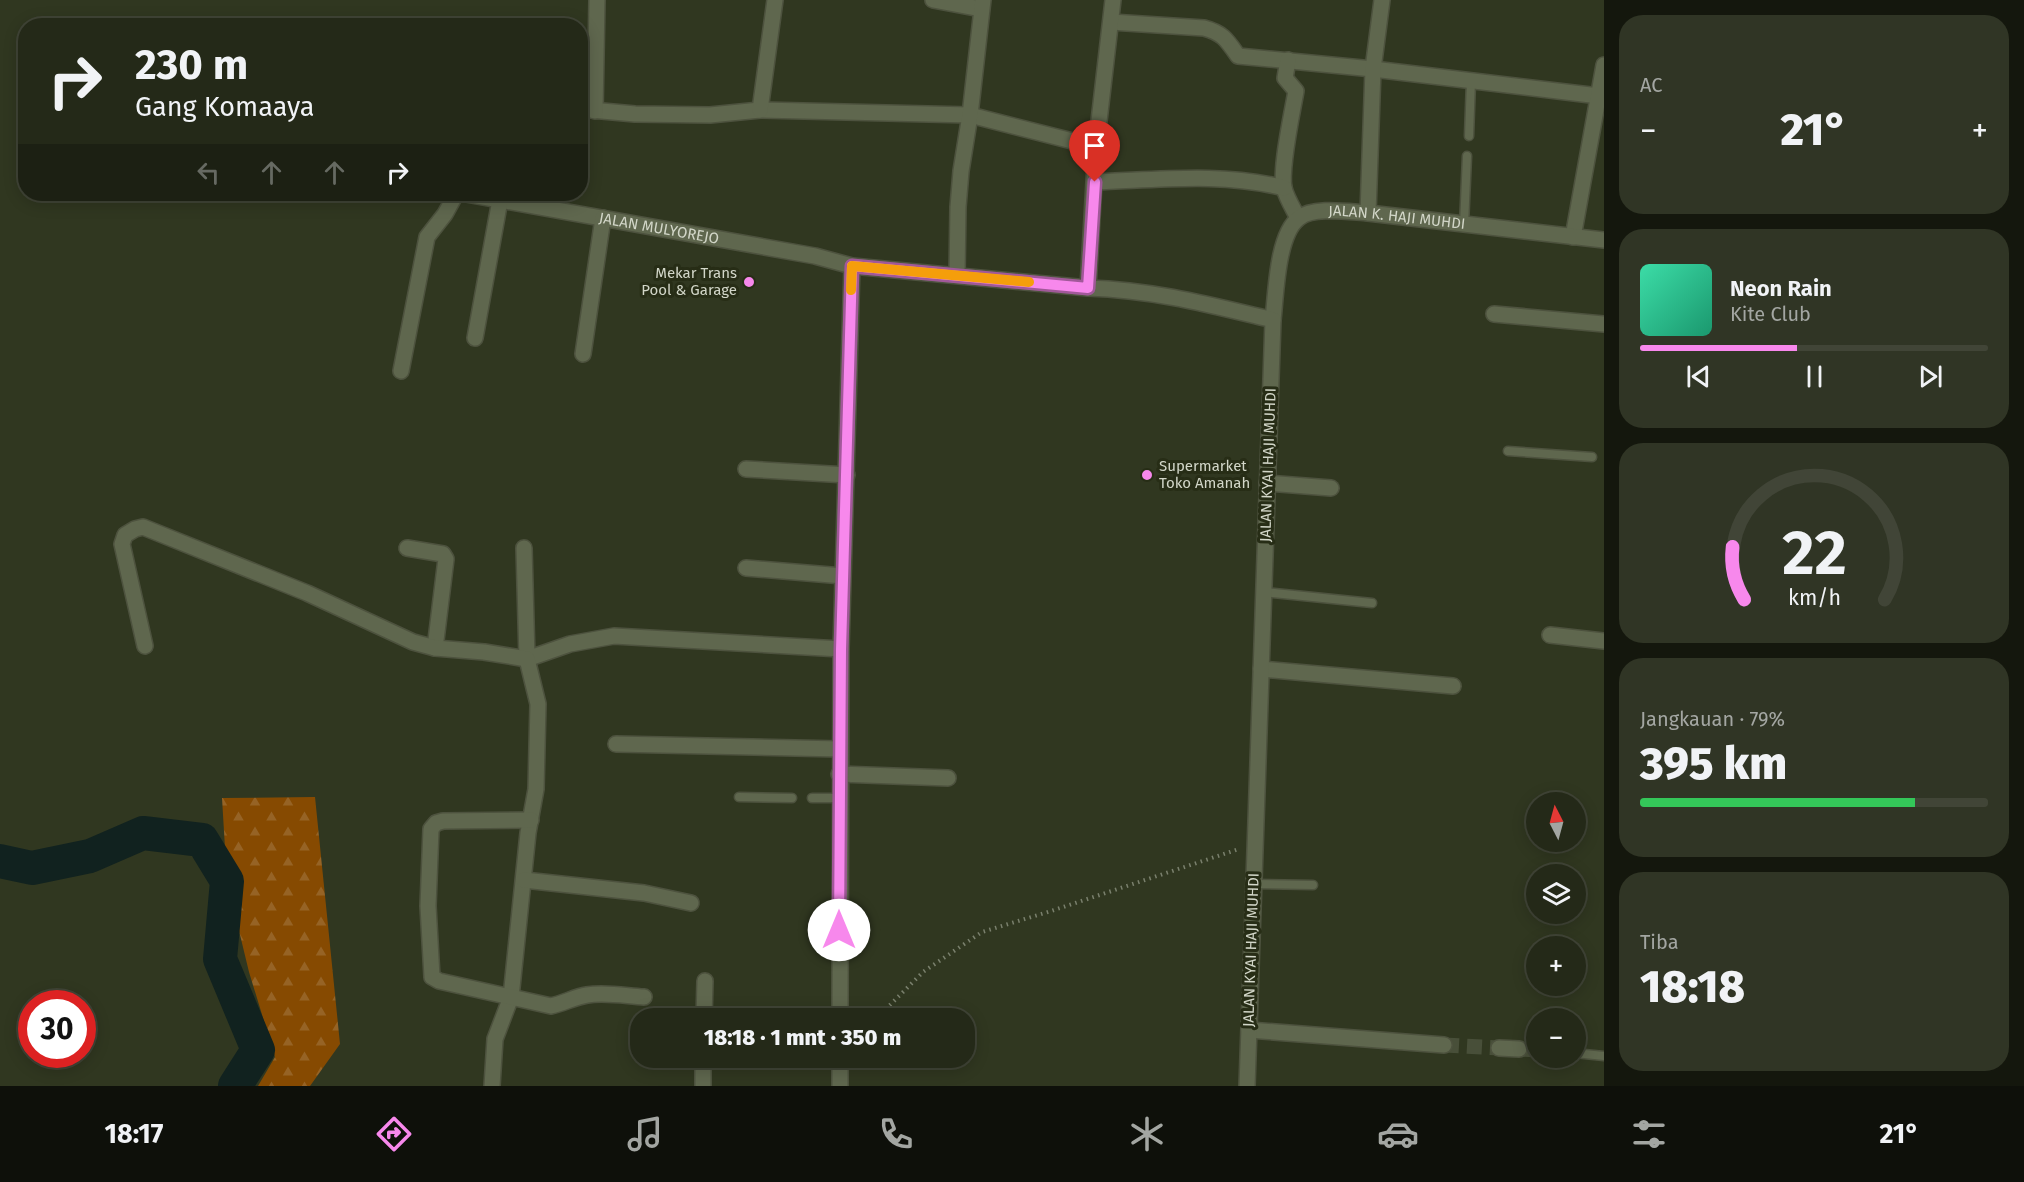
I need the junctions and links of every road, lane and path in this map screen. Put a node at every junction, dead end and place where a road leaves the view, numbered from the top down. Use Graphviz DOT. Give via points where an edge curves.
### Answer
graph roads {
  1 [pos="597,0"];
  2 [pos="775,0"];
  3 [pos="933,0"];
  4 [pos="1113,0"];
  5 [pos="1382,0"];
  6 [pos="982,5"];
  7 [pos="1111,22"];
  8 [pos="1288,60"];
  9 [pos="1604,65"];
  10 [pos="1373,69"];
  11 [pos="1471,81"];
  12 [pos="1599,96"];
  13 [pos="588,110"];
  14 [pos="760,110"];
  15 [pos="970,115"];
  16 [pos="1469,136"];
  17 [pos="1096,147"];
  18 [pos="1467,156"];
  19 [pos="1095,182"];
  20 [pos="1284,188"];
  21 [pos="452,201"];
  22 [pos="500,201"];
  23 [pos="506,201"];
  24 [pos="1368,213"];
  25 [pos="603,218"];
  26 [pos="1299,218"];
  27 [pos="1464,225"];
  28 [pos="1573,237"];
  29 [pos="1604,240"];
  30 [pos="852,266"];
  31 [pos="957,274"];
  32 [pos="1088,288"];
  33 [pos="1494,314"];
  34 [pos="1273,320"];
  35 [pos="1604,324"];
  36 [pos="475,338"];
  37 [pos="583,354"];
  38 [pos="401,371"];
  39 [pos="1508,451"];
  40 [pos="1592,457"];
  41 [pos="746,469"];
  42 [pos="847,476"];
  43 [pos="1267,483"];
  44 [pos="1331,488"];
  45 [pos="407,548"];
  46 [pos="524,548"];
  47 [pos="746,568"];
  48 [pos="843,576"];
  49 [pos="1264,592"];
  50 [pos="1372,603"];
  51 [pos="1550,635"];
  52 [pos="1604,641"];
  53 [pos="145,646"];
  54 [pos="435,648"];
  55 [pos="841,650"];
  56 [pos="527,659"];
  57 [pos="1261,669"];
  58 [pos="1453,686"];
  59 [pos="616,744"];
  60 [pos="840,749"];
  61 [pos="839,774"];
  62 [pos="948,778"];
  63 [pos="739,797"];
  64 [pos="792,798"];
  65 [pos="812,798"];
  66 [pos="839,798"];
  67 [pos="531,819"];
  68 [pos="1255,844"];
  69 [pos="524,880"];
  70 [pos="1254,884"];
  71 [pos="1313,885"];
  72 [pos="691,903"];
  73 [pos="705,981"];
  74 [pos="511,997"];
  75 [pos="644,997"];
  76 [pos="704,1008"];
  77 [pos="840,1008"];
  78 [pos="887,1008"];
  79 [pos="1249,1030"];
  80 [pos="1444,1045"];
  81 [pos="1499,1048"];
  82 [pos="1519,1049"];
  83 [pos="1586,1054"];
  84 [pos="1604,1056"];
  85 [pos="703,1068"];
  86 [pos="840,1068"];
  87 [pos="492,1086"];
  88 [pos="702,1086"];
  89 [pos="840,1086"];
  90 [pos="1247,1086"];
  1 -- 13 [label="street"];
  2 -- 14 [label="street"];
  3 -- 6 [label="street"];
  4 -- 7 [label="street"];
  5 -- 10 [label="street"];
  6 -- 15 [label="street"];
  7 -- 8 [label="street" via="1204,28 1226,38 1238,56"];
  7 -- 17 [label="street"];
  8 -- 10 [label="street"];
  8 -- 20 [label="street" via="1285,78 1296,91"];
  9 -- 12 [label="street"];
  10 -- 11 [label="street"];
  10 -- 24 [label="street"];
  11 -- 12 [label="street"];
  11 -- 16 [label="lane"];
  12 -- 28 [label="street"];
  13 -- 14 [label="street" via="710,115"];
  14 -- 15 [label="street"];
  15 -- 17 [label="street"];
  15 -- 31 [label="street" via="961,171"];
  17 -- 19 [label="street"];
  18 -- 27 [label="lane"];
  19 -- 20 [label="street" via="1220,179"];
  19 -- 32 [label="street"];
  20 -- 26 [label="street"];
  21 -- 38 [label="street" via="427,237"];
  22 -- 36 [label="street"];
  23 -- 25 [label="street, JALAN MULYOREJO"];
  24 -- 26 [label="street, JALAN K. HAJI MUHDI" via="1330,211"];
  24 -- 27 [label="street, JALAN K. HAJI MUHDI"];
  25 -- 30 [label="street, JALAN MULYOREJO"];
  25 -- 37 [label="street"];
  26 -- 34 [label="street" via="1281,252"];
  27 -- 28 [label="street, JALAN K. HAJI MUHDI"];
  28 -- 29 [label="street, JALAN K. HAJI MUHDI"];
  30 -- 31 [label="street, JALAN MULYOREJO"];
  30 -- 42 [label="street"];
  31 -- 32 [label="street, JALAN MULYOREJO"];
  32 -- 34 [label="street" via="1160,294"];
  33 -- 35 [label="street"];
  34 -- 43 [label="street, JALAN KYAI HAJI MUHDI"];
  39 -- 40 [label="lane"];
  41 -- 42 [label="street"];
  42 -- 48 [label="street"];
  43 -- 44 [label="street"];
  43 -- 49 [label="street, JALAN KYAI HAJI MUHDI"];
  45 -- 54 [label="street" via="443,554 446,559"];
  46 -- 56 [label="street"];
  47 -- 48 [label="street"];
  48 -- 55 [label="street"];
  49 -- 50 [label="lane"];
  49 -- 57 [label="street, JALAN KYAI HAJI MUHDI"];
  51 -- 52 [label="street"];
  53 -- 54 [label="street" via="122,544 125,535 143,527"];
  54 -- 56 [label="street"];
  55 -- 56 [label="street" via="614,636 570,644"];
  55 -- 60 [label="street"];
  56 -- 67 [label="street" via="538,704 537,789"];
  57 -- 58 [label="street"];
  57 -- 68 [label="street, JALAN KYAI HAJI MUHDI"];
  59 -- 60 [label="street"];
  60 -- 61 [label="street"];
  61 -- 62 [label="street"];
  61 -- 66 [label="street"];
  63 -- 64 [label="lane"];
  65 -- 66 [label="lane"];
  66 -- 77 [label="street"];
  67 -- 69 [label="street"];
  67 -- 74 [label="street" via="443,821 431,829 428,906 432,977"];
  68 -- 70 [label="street, JALAN KYAI HAJI MUHDI"];
  68 -- 78 [label="path" via="982,932 922,972"];
  69 -- 72 [label="street" via="644,893"];
  69 -- 74 [label="street"];
  70 -- 71 [label="lane"];
  70 -- 79 [label="street, JALAN KYAI HAJI MUHDI"];
  73 -- 76 [label="street"];
  74 -- 75 [label="street" via="551,1005 594,994"];
  74 -- 87 [label="street" via="495,1039"];
  79 -- 80 [label="street"];
  79 -- 90 [label="street, JALAN KYAI HAJI MUHDI"];
  81 -- 82 [label="street"];
  83 -- 84 [label="lane"];
  85 -- 88 [label="street"];
  86 -- 89 [label="street"];
}
